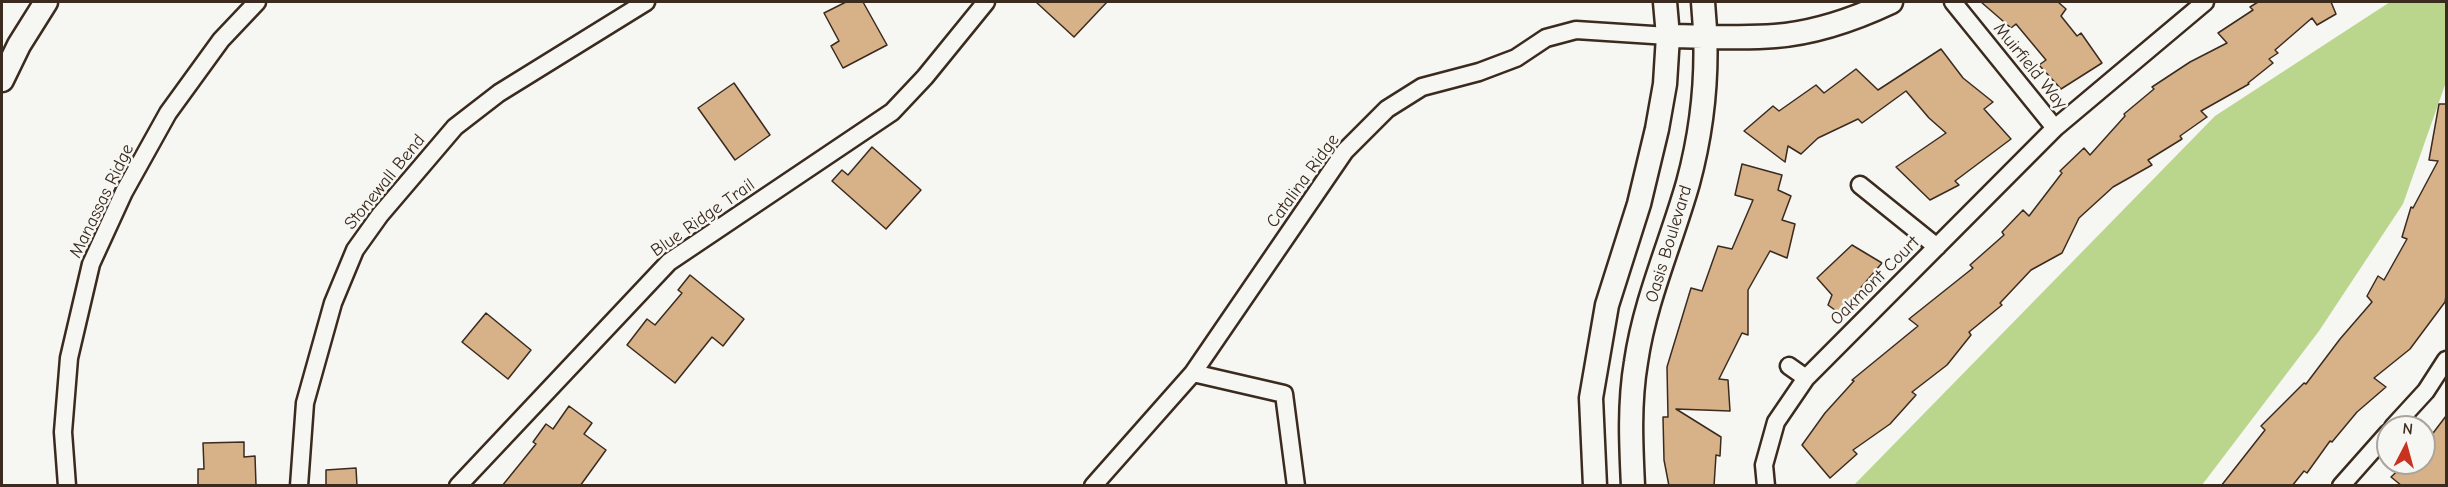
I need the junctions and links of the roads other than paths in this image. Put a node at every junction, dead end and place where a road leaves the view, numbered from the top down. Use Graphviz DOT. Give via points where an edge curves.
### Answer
graph roads {
  1 [pos="46,2"];
  2 [pos="257,2"];
  3 [pos="646,2"];
  4 [pos="986,2"];
  5 [pos="1665,2"];
  6 [pos="1703,2"];
  7 [pos="1891,2"];
  8 [pos="1953,2"];
  9 [pos="2205,2"];
  10 [pos="1668,36"];
  11 [pos="1707,36"];
  12 [pos="2,80"];
  13 [pos="2055,128"];
  14 [pos="1860,185"];
  15 [pos="1937,247"];
  16 [pos="2446,360"];
  17 [pos="1789,366"];
  18 [pos="1193,373"];
  19 [pos="1806,378"];
  20 [pos="2404,415"];
  21 [pos="2376,447"];
  22 [pos="67,486"];
  23 [pos="299,486"];
  24 [pos="458,486"];
  25 [pos="1093,486"];
  26 [pos="1296,486"];
  27 [pos="1595,486"];
  28 [pos="1634,486"];
  29 [pos="1766,486"];
  30 [pos="2341,486"];
  1 -- 12 [label="street"];
  2 -- 22 [label="street, Manassas Ridge" via="221,40 168,113 124,192 91,264 69,358 63,432"];
  3 -- 23 [label="street, Stonewall Bend" via="500,93 455,127 380,215 355,250 333,303 305,403"];
  4 -- 24 [label="street, Blue Ridge Trail" via="892,112 669,262"];
  5 -- 10 [label="street"];
  6 -- 11 [label="street, Oasis Boulevard"];
  7 -- 11 [label="street" via="1807,31 1776,36"];
  8 -- 13 [label="street, Muirfield Way"];
  9 -- 13 [label="street, Oakmont Court"];
  10 -- 11 [label="street"];
  10 -- 18 [label="street, Catalina Ridge" via="1576,30 1546,38 1516,58 1479,72 1422,87 1387,109 1345,151"];
  10 -- 27 [label="street" via="1657,129 1639,204 1607,305 1591,398"];
  11 -- 28 [label="street, Oasis Boulevard" via="1699,138 1658,272 1636,363 1630,444"];
  13 -- 15 [label="street, Oakmont Court"];
  14 -- 15 [label="street"];
  15 -- 19 [label="street, Oakmont Court"];
  16 -- 20 [label="street"];
  17 -- 19 [label="street"];
  18 -- 25 [label="street, Catalina Ridge"];
  18 -- 26 [label="street" via="1284,394"];
  19 -- 29 [label="street, Oakmont Court" via="1776,422 1764,465"];
  21 -- 30 [label="street"];
}
